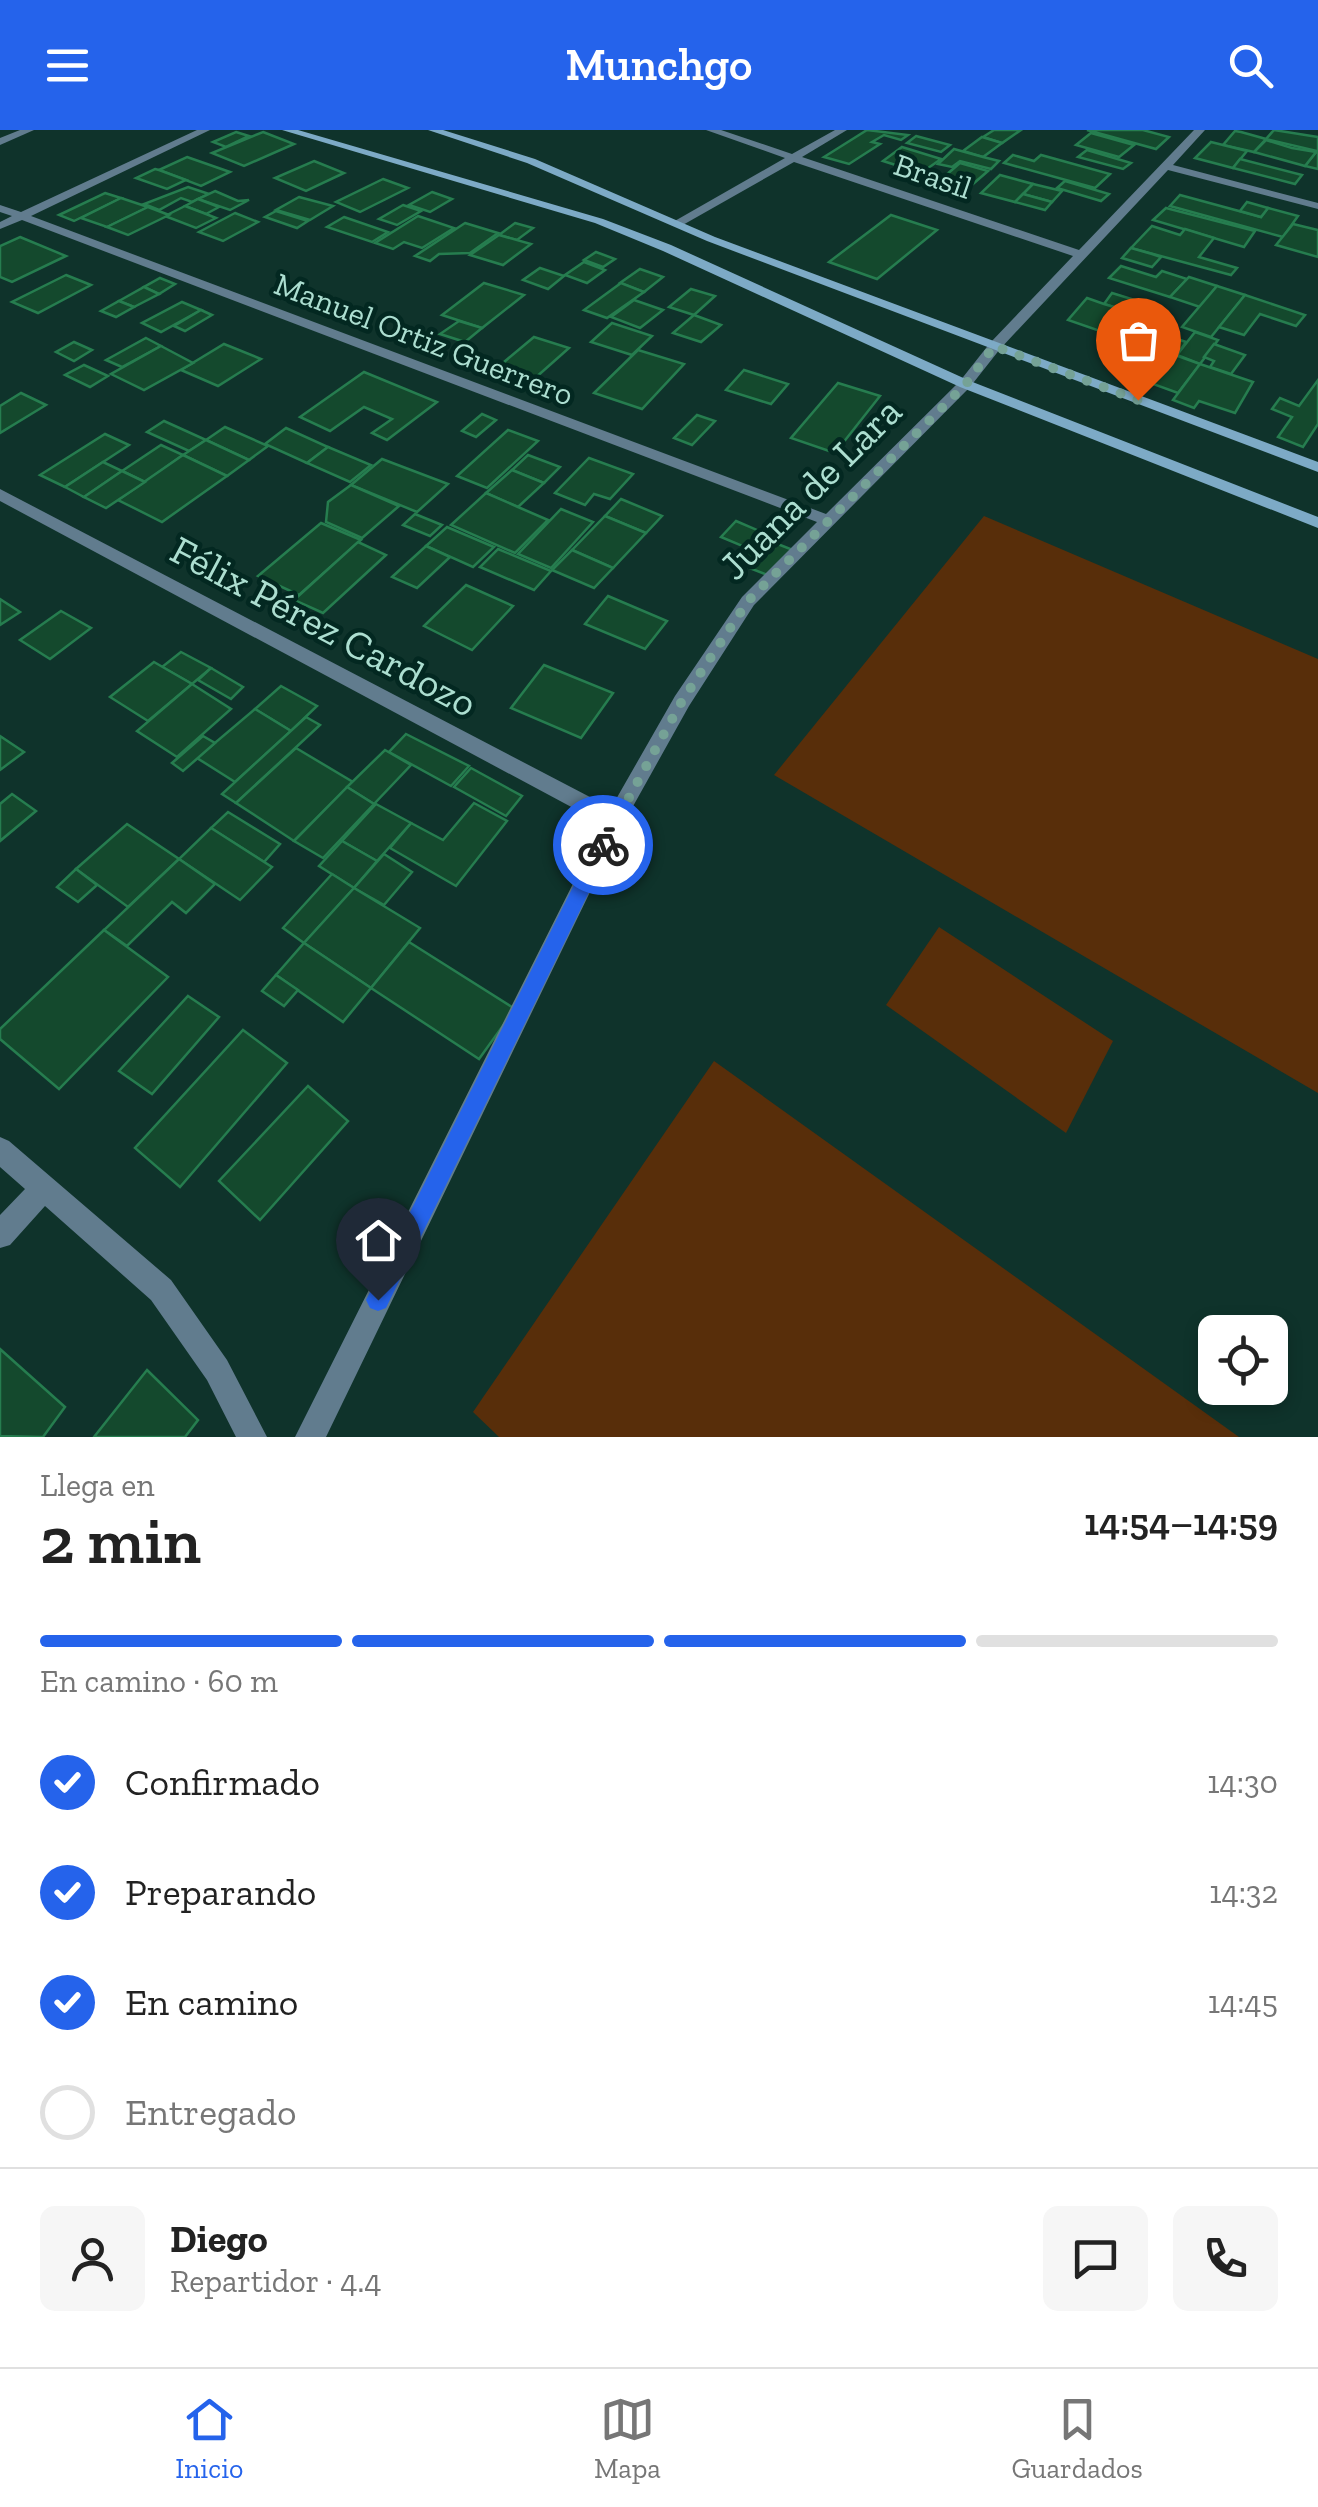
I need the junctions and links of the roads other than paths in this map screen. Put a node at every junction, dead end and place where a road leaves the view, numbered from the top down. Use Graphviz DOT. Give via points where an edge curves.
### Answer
graph roads {
  1 [pos="28,130"];
  2 [pos="206,130"];
  3 [pos="287,130"];
  4 [pos="432,130"];
  5 [pos="712,130"];
  6 [pos="842,130"];
  7 [pos="1200,130"];
  8 [pos="0,142"];
  9 [pos="796,159"];
  10 [pos="1166,166"];
  11 [pos="1318,206"];
  12 [pos="0,208"];
  13 [pos="21,216"];
  14 [pos="677,224"];
  15 [pos="0,226"];
  16 [pos="1081,255"];
  17 [pos="994,346"];
  18 [pos="966,384"];
  19 [pos="1318,467"];
  20 [pos="0,494"];
  21 [pos="829,521"];
  22 [pos="1318,523"];
  23 [pos="616,820"];
  24 [pos="0,1150"];
  25 [pos="44,1188"];
  26 [pos="0,1236"];
  27 [pos="252,1437"];
  28 [pos="310,1437"];
  1 -- 8 [label="street"];
  2 -- 13 [label="street"];
  3 -- 18 [label="main road" via="599,220"];
  4 -- 14 [label="main road" via="532,161"];
  5 -- 9 [label="street, Brasil"];
  6 -- 9 [label="street"];
  7 -- 10 [label="street, Juana de Lara"];
  9 -- 14 [label="street"];
  9 -- 16 [label="street, Brasil"];
  10 -- 11 [label="street"];
  10 -- 16 [label="street, Juana de Lara"];
  12 -- 13 [label="street, Manuel Ortiz Guerrero"];
  13 -- 15 [label="street"];
  13 -- 21 [label="street, Manuel Ortiz Guerrero"];
  14 -- 17 [label="main road"];
  16 -- 17 [label="street, Juana de Lara"];
  17 -- 18 [label="street, Juana de Lara"];
  17 -- 19 [label="main road"];
  18 -- 21 [label="street, Juana de Lara"];
  18 -- 22 [label="main road"];
  20 -- 23 [label="street, Félix Pérez Cardozo"];
  21 -- 23 [label="street, Juana de Lara" via="726,630"];
  23 -- 28 [label="street, Juana de Lara"];
  24 -- 25 [label="street"];
  25 -- 26 [label="street"];
  25 -- 27 [label="street" via="162,1290 218,1370"];
}
